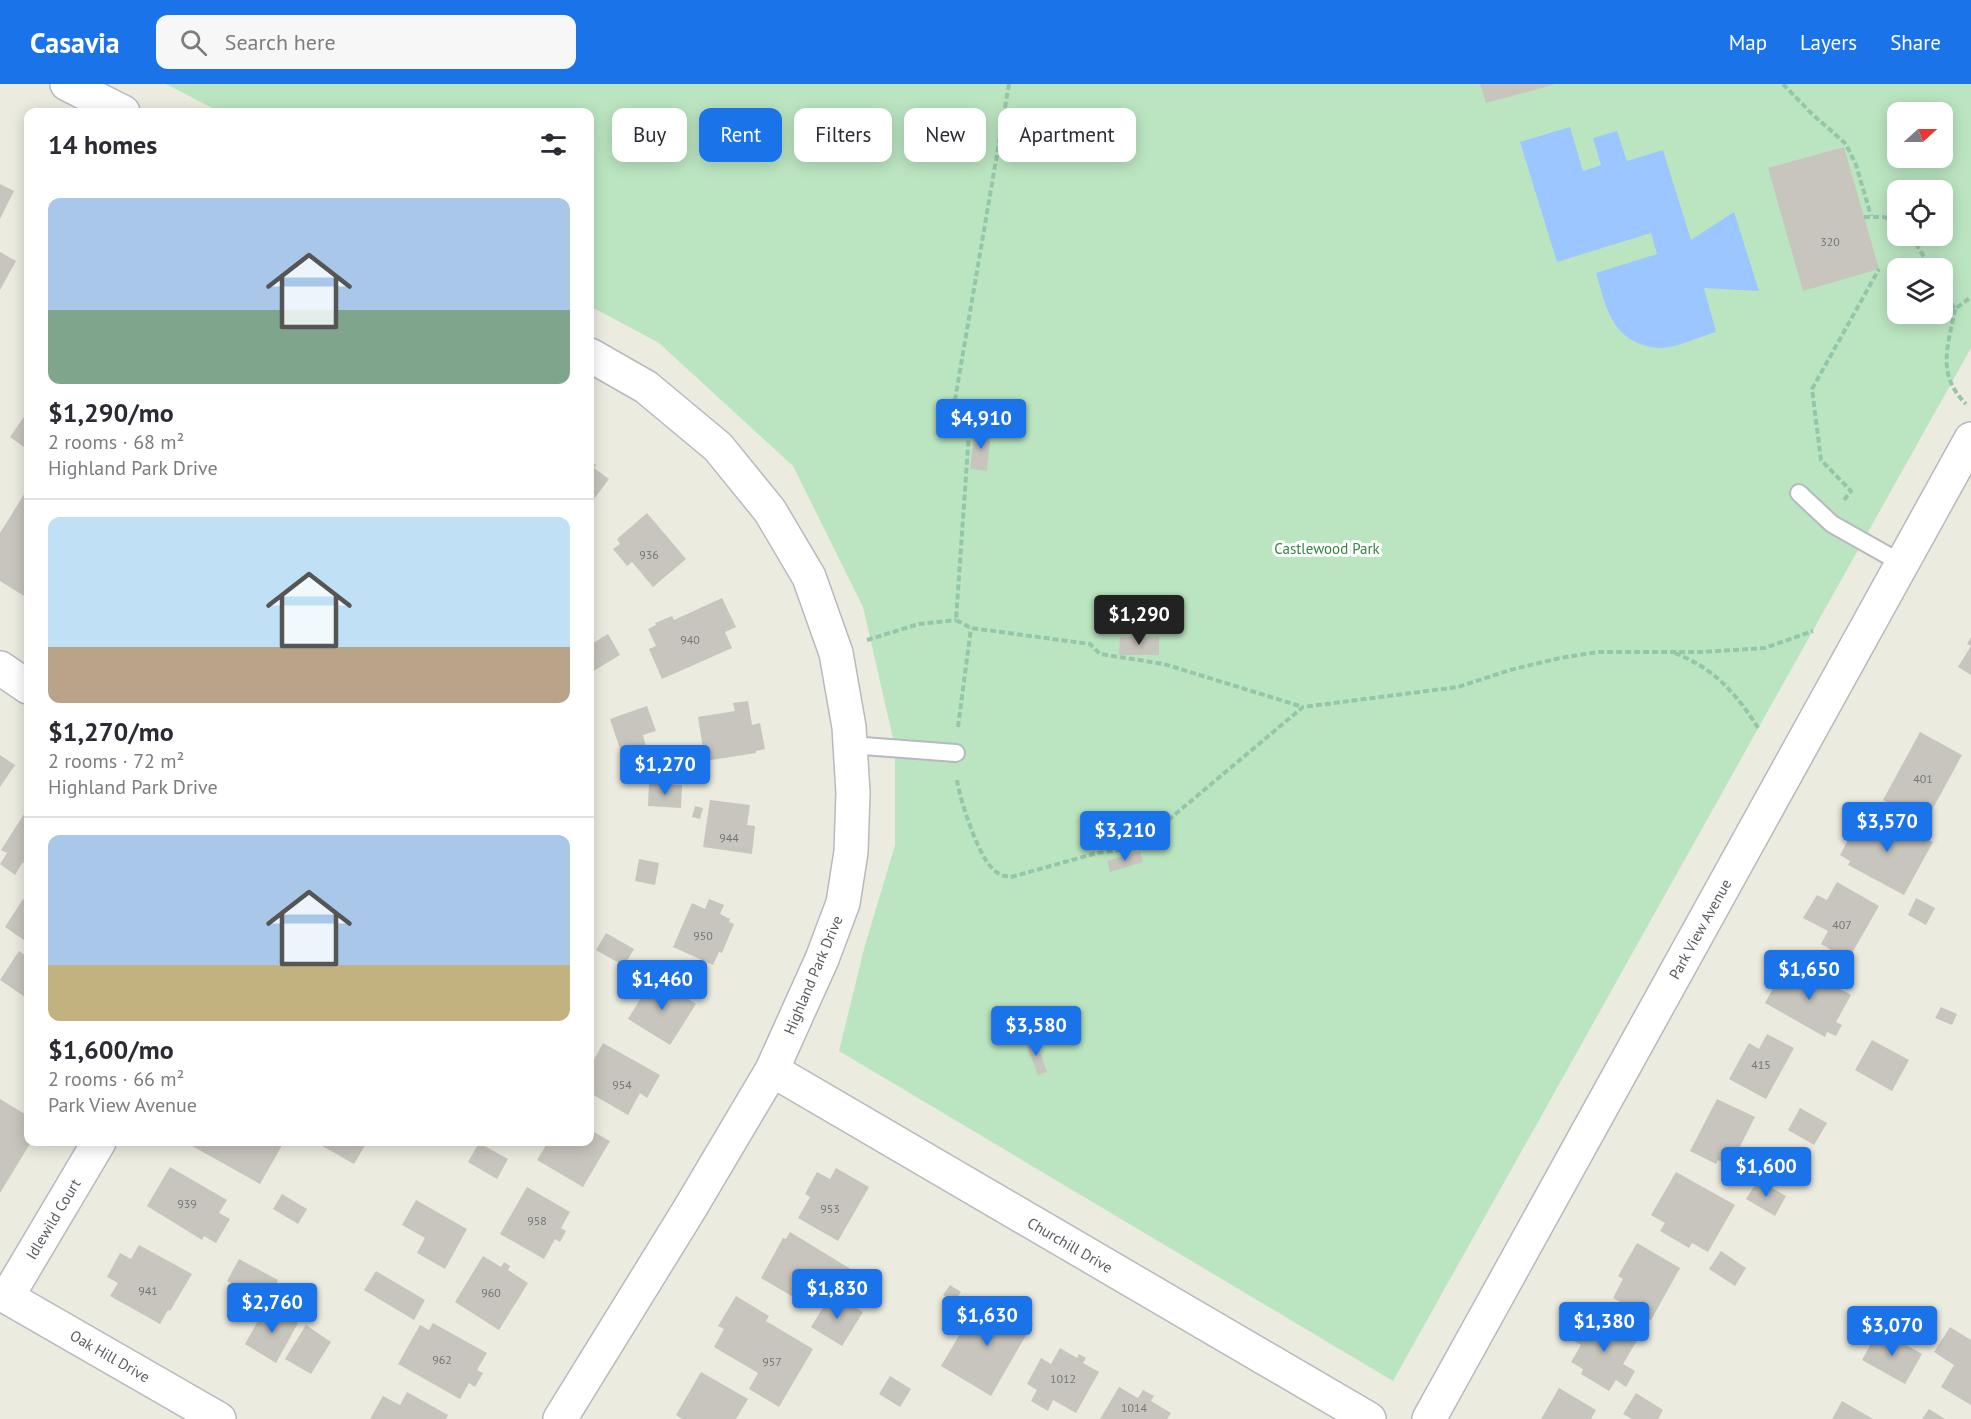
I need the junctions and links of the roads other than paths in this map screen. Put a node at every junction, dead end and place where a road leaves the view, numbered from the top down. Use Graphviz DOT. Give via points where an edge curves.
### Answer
graph roads {
  1 [pos="67,84"];
  2 [pos="115,108"];
  3 [pos="594,357"];
  4 [pos="1971,440"];
  5 [pos="1798,493"];
  6 [pos="1903,564"];
  7 [pos="0,668"];
  8 [pos="24,684"];
  9 [pos="850,746"];
  10 [pos="956,753"];
  11 [pos="772,1070"];
  12 [pos="96,1146"];
  13 [pos="3,1295"];
  14 [pos="219,1419"];
  15 [pos="560,1419"];
  16 [pos="1369,1419"];
  17 [pos="1429,1419"];
  1 -- 2 [label="street"];
  3 -- 9 [label="street, Highland Park Drive" via="646,387 718,447 770,511 809,577 832,642"];
  4 -- 6 [label="street, Park View Avenue"];
  5 -- 6 [label="lane" via="1832,524"];
  6 -- 17 [label="street, Park View Avenue"];
  7 -- 8 [label="street"];
  9 -- 10 [label="lane"];
  9 -- 11 [label="street, Highland Park Drive" via="851,852 843,903"];
  11 -- 15 [label="street, Highland Park Drive"];
  11 -- 16 [label="street, Churchill Drive"];
  12 -- 13 [label="street, Idlewild Court"];
  13 -- 14 [label="street, Oak Hill Drive"];
}
